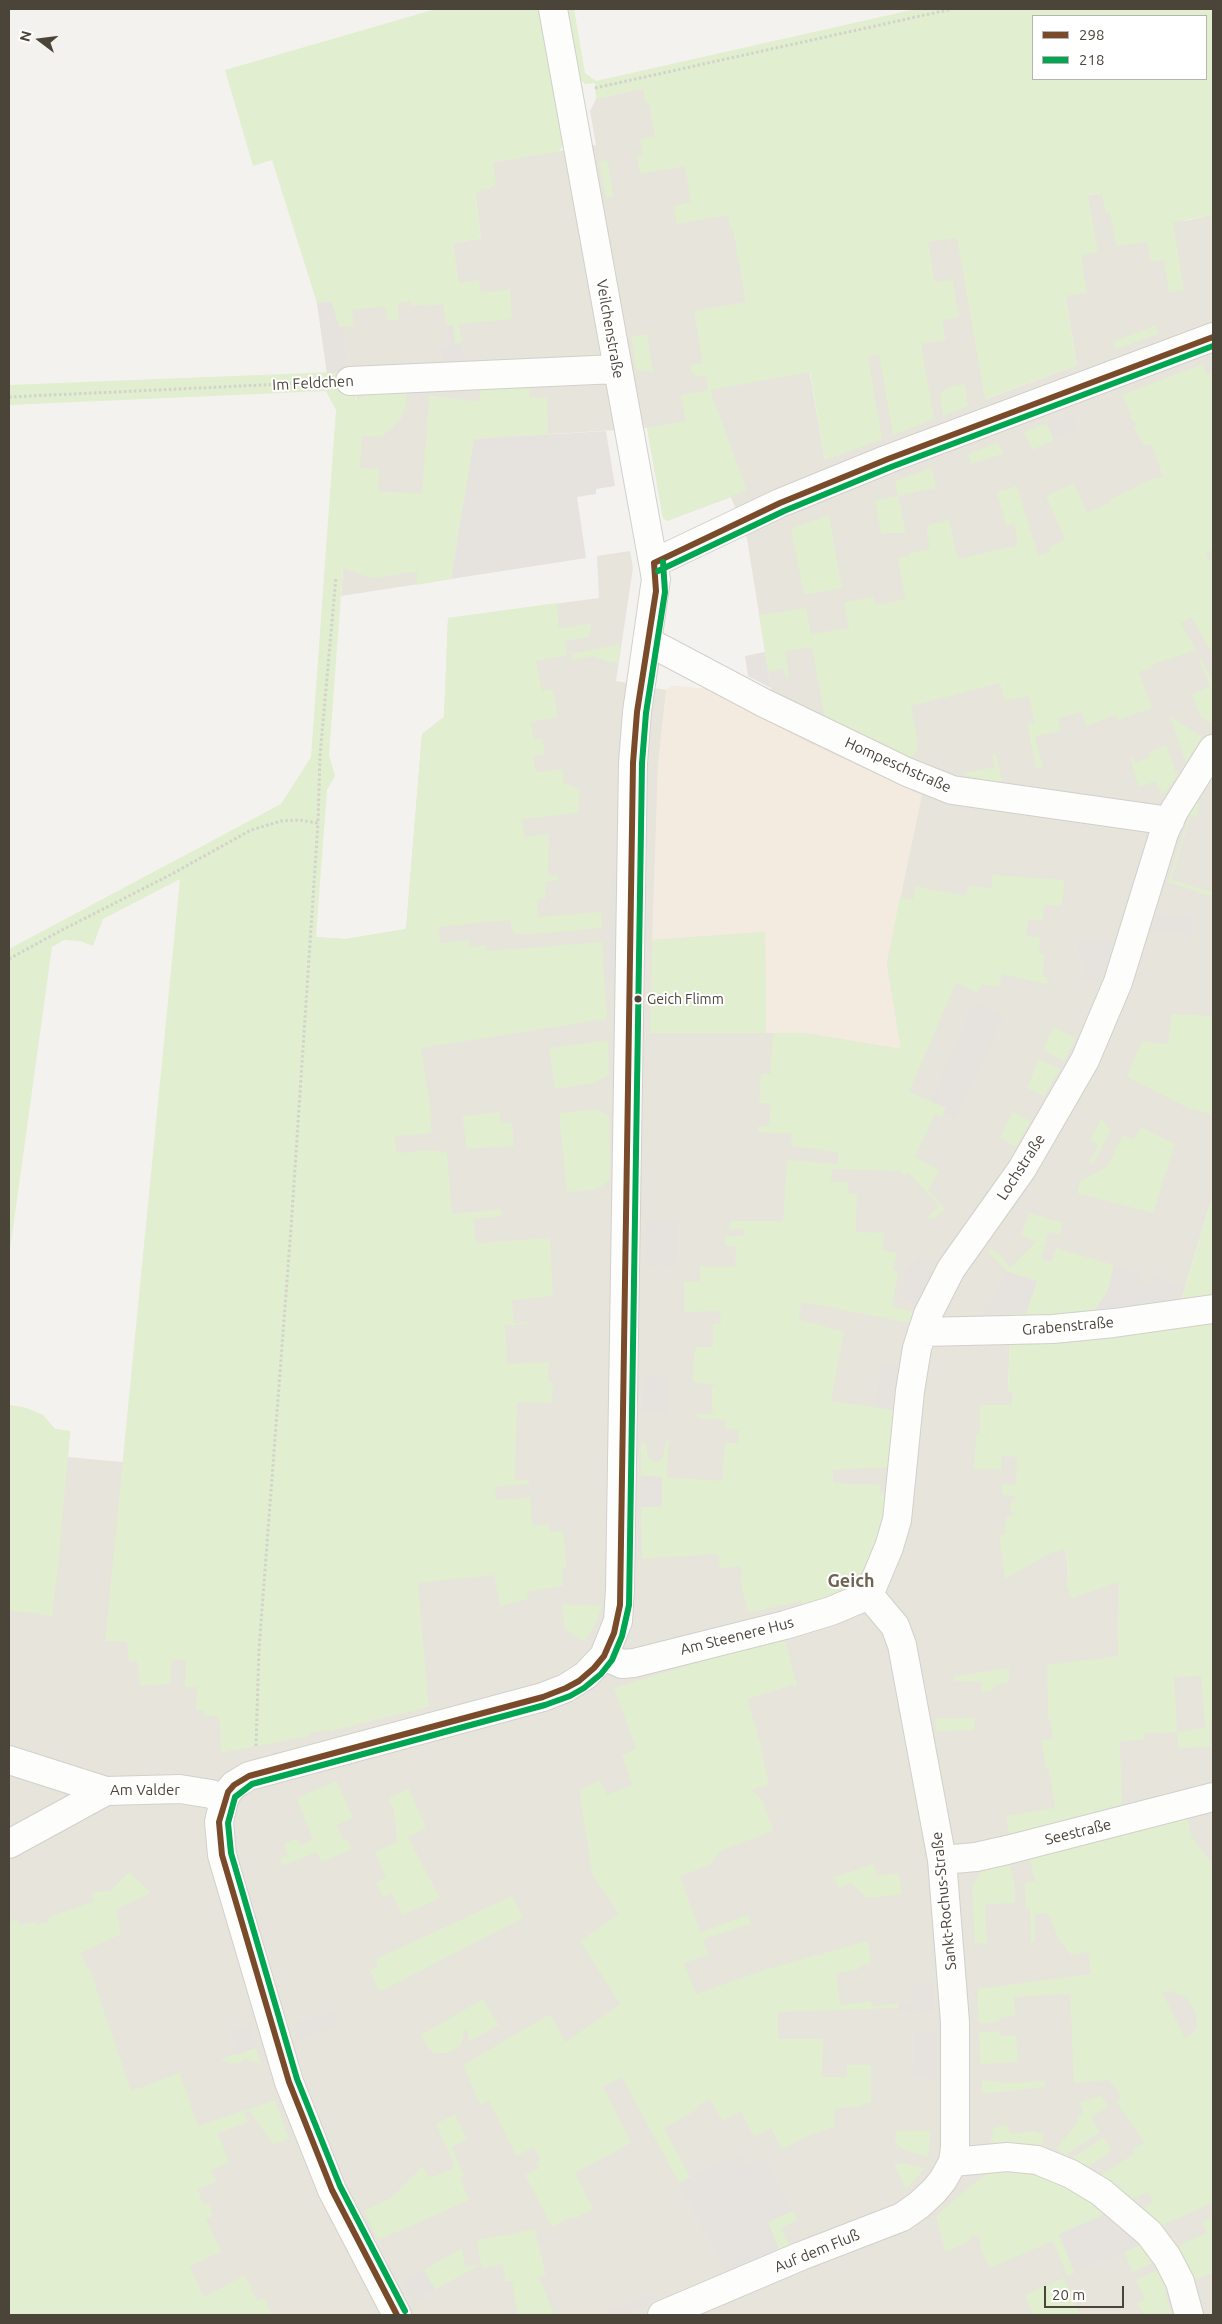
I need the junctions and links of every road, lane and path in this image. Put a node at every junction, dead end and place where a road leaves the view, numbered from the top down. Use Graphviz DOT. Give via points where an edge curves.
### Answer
graph roads {
  1 [pos="553,9"];
  2 [pos="952,9"];
  3 [pos="568,94"];
  4 [pos="1213,337"];
  5 [pos="617,369"];
  6 [pos="350,381"];
  7 [pos="9,397"];
  8 [pos="654,564"];
  9 [pos="336,577"];
  10 [pos="647,641"];
  11 [pos="1213,749"];
  12 [pos="1170,821"];
  13 [pos="318,823"];
  14 [pos="9,959"];
  15 [pos="1213,1309"];
  16 [pos="922,1332"];
  17 [pos="869,1594"];
  18 [pos="604,1656"];
  19 [pos="9,1760"];
  20 [pos="255,1774"];
  21 [pos="106,1791"];
  22 [pos="1213,1798"];
  23 [pos="224,1800"];
  24 [pos="9,1844"];
  25 [pos="942,1860"];
  26 [pos="953,2162"];
  27 [pos="397,2315"];
  28 [pos="662,2315"];
  29 [pos="1189,2315"];
  1 -- 3 [label="street, Veilchenstraße"];
  2 -- 3 [label="path"];
  3 -- 5 [label="street, Veilchenstraße"];
  4 -- 8 [label="street" via="789,499 669,554"];
  5 -- 6 [label="street, Im Feldchen"];
  5 -- 8 [label="street, Veilchenstraße"];
  6 -- 7 [label="path, Im Feldchen"];
  8 -- 10 [label="street, Veilchenstraße" via="656,591"];
  9 -- 13 [label="path" via="320,756"];
  10 -- 12 [label="street, Hompeschstraße" via="764,703 907,772 952,790"];
  10 -- 18 [label="street, Veilchenstraße" via="633,763 620,1605 614,1633"];
  11 -- 12 [label="street, Lochstraße"];
  12 -- 16 [label="street, Lochstraße" via="1118,982 1085,1060 1022,1169 942,1284"];
  13 -- 14 [label="path" via="281,821 251,830"];
  13 -- 20 [label="path" via="259,1649"];
  15 -- 16 [label="street, Grabenstraße" via="1053,1329"];
  16 -- 17 [label="street, Lochstraße" via="910,1391 897,1520"];
  17 -- 18 [label="street, Am Steenere Hus" via="831,1611 785,1625 634,1663 622,1664"];
  17 -- 25 [label="street, Sankt-Rochus-Straße" via="895,1626 902,1645"];
  18 -- 20 [label="street, Veilchenstraße" via="579,1682 549,1695"];
  19 -- 21 [label="street, Am Valder"];
  20 -- 23 [label="street, Veilchenstraße" via="234,1785"];
  21 -- 23 [label="street, Am Valder" via="180,1789 211,1794"];
  21 -- 24 [label="street"];
  22 -- 25 [label="street, Seestraße" via="1007,1850"];
  23 -- 27 [label="street" via="219,1828 222,1855 288,2082 332,2190"];
  25 -- 26 [label="street, Sankt-Rochus-Straße" via="955,2022 956,2147"];
  26 -- 28 [label="street, Auf dem Fluß" via="934,2191 902,2217"];
  26 -- 29 [label="street" via="1007,2157 1037,2160 1093,2187 1127,2213 1158,2244 1180,2282"];
}
